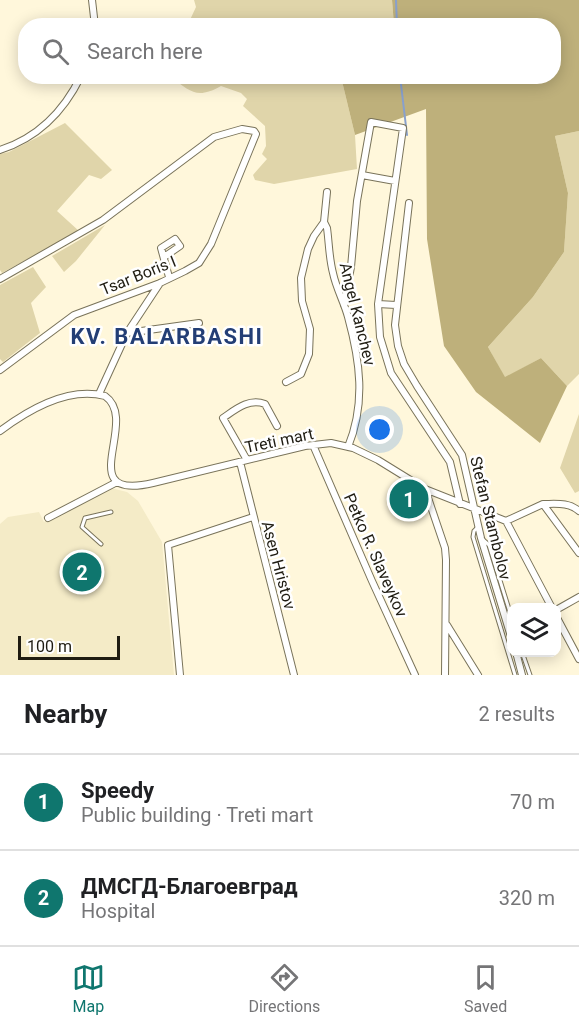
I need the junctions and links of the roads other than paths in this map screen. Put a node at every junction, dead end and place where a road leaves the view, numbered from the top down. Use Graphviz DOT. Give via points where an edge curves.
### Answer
graph roads {
  1 [pos="92,0"];
  2 [pos="94,18"];
  3 [pos="77,84"];
  4 [pos="0,150"];
  5 [pos="362,175"];
  6 [pos="394,181"];
  7 [pos="327,192"];
  8 [pos="409,203"];
  9 [pos="324,222"];
  10 [pos="164,257"];
  11 [pos="169,277"];
  12 [pos="0,279"];
  13 [pos="160,283"];
  14 [pos="378,304"];
  15 [pos="344,305"];
  16 [pos="396,305"];
  17 [pos="199,323"];
  18 [pos="127,333"];
  19 [pos="0,370"];
  20 [pos="286,382"];
  21 [pos="99,394"];
  22 [pos="277,426"];
  23 [pos="0,431"];
  24 [pos="313,445"];
  25 [pos="348,447"];
  26 [pos="462,455"];
  27 [pos="247,460"];
  28 [pos="240,462"];
  29 [pos="450,462"];
  30 [pos="117,482"];
  31 [pos="425,489"];
  32 [pos="460,504"];
  33 [pos="543,504"];
  34 [pos="474,510"];
  35 [pos="579,511"];
  36 [pos="111,512"];
  37 [pos="253,517"];
  38 [pos="48,518"];
  39 [pos="506,521"];
  40 [pos="478,527"];
  41 [pos="481,538"];
  42 [pos="101,544"];
  43 [pos="579,553"];
  44 [pos="579,597"];
  45 [pos="507,603"];
  46 [pos="549,603"];
  47 [pos="561,607"];
  48 [pos="507,624"];
  49 [pos="446,625"];
  50 [pos="561,625"];
  51 [pos="517,657"];
  52 [pos="524,657"];
  53 [pos="579,659"];
  54 [pos="180,675"];
  55 [pos="294,675"];
  56 [pos="415,675"];
  57 [pos="444,675"];
  58 [pos="478,675"];
  59 [pos="515,675"];
  60 [pos="522,675"];
  61 [pos="530,675"];
  1 -- 2 [label="street"];
  3 -- 4 [label="street" via="43,128"];
  5 -- 6 [label="street"];
  5 -- 6 [label="street, Stefan Stambolov" via="371,122 382,124 403,128"];
  5 -- 15 [label="street"];
  6 -- 14 [label="street, Stefan Stambolov"];
  7 -- 9 [label="street"];
  8 -- 16 [label="street, Stefan Stambolov"];
  9 -- 15 [label="street, Angel Kanchev" via="333,273"];
  9 -- 20 [label="street" via="314,236 302,270 302,297 310,329 309,358 301,374"];
  10 -- 11 [label="street"];
  11 -- 12 [label="street, Tsar Boris I" via="193,267 205,256 256,134 254,130 242,129 214,137 103,220"];
  11 -- 13 [label="street, Tsar Boris I"];
  13 -- 18 [label="street"];
  13 -- 19 [label="street, Tsar Boris I" via="74,315"];
  14 -- 16 [label="street"];
  14 -- 29 [label="street, Stefan Stambolov" via="381,343 389,368"];
  15 -- 25 [label="street, Angel Kanchev" via="355,342 360,381 357,418"];
  16 -- 26 [label="street, Stefan Stambolov" via="395,330 404,364"];
  17 -- 18 [label="street"];
  18 -- 21 [label="street"];
  21 -- 23 [label="street" via="52,401"];
  21 -- 30 [label="street" via="109,399 115,411 111,466"];
  22 -- 27 [label="street" via="262,402 240,406 223,418"];
  24 -- 25 [label="street, Treti mart" via="331,443"];
  24 -- 27 [label="street, Treti mart"];
  24 -- 56 [label="street, Petko R. Slaveykov"];
  25 -- 31 [label="street, Treti mart"];
  26 -- 29 [label="street"];
  26 -- 34 [label="street, Stefan Stambolov"];
  27 -- 28 [label="street, Treti mart"];
  28 -- 30 [label="street, Treti mart" via="140,486 125,487"];
  28 -- 37 [label="street, Asen Hristov"];
  29 -- 32 [label="street, Stefan Stambolov"];
  30 -- 38 [label="street"];
  31 -- 32 [label="street, Treti mart"];
  31 -- 49 [label="street" via="446,558"];
  32 -- 34 [label="street, Treti mart"];
  33 -- 35 [label="street" via="563,503"];
  33 -- 39 [label="street"];
  33 -- 43 [label="street"];
  34 -- 39 [label="street, Treti mart"];
  34 -- 40 [label="street, Stefan Stambolov"];
  36 -- 42 [label="lane" via="85,518 82,527"];
  37 -- 54 [label="street" via="168,545"];
  37 -- 55 [label="street, Asen Hristov"];
  39 -- 46 [label="street"];
  40 -- 41 [label="street, Stefan Stambolov"];
  40 -- 59 [label="lane" via="473,537"];
  41 -- 45 [label="lane" via="489,545"];
  41 -- 48 [label="street, Stefan Stambolov"];
  44 -- 47 [label="street"];
  49 -- 57 [label="street"];
  49 -- 58 [label="street"];
  50 -- 53 [label="street"];
  51 -- 60 [label="street"];
  52 -- 61 [label="lane"];
}
